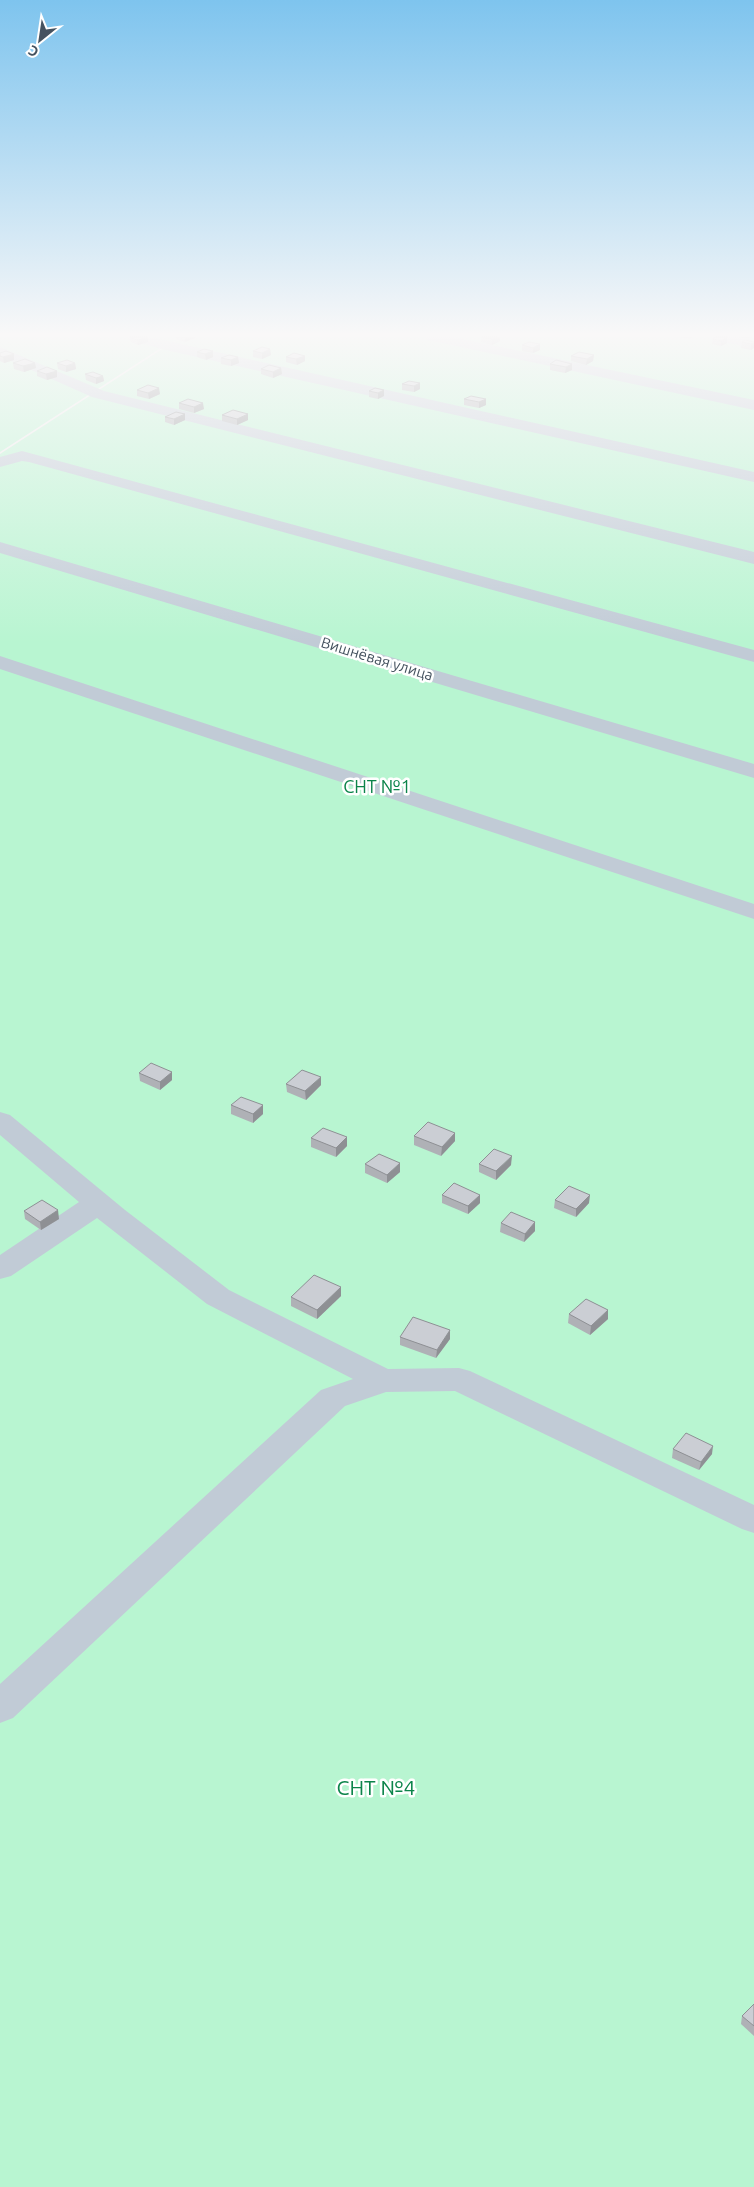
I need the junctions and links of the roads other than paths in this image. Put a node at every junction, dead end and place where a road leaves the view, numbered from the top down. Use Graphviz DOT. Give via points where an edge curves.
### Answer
graph roads {
  1 [pos="278,439"];
  2 [pos="584,439"];
  3 [pos="0,462"];
  4 [pos="754,477"];
  5 [pos="0,547"];
  6 [pos="754,558"];
  7 [pos="754,656"];
  8 [pos="0,662"];
  9 [pos="754,770"];
  10 [pos="754,912"];
  11 [pos="0,1121"];
  12 [pos="99,1203"];
  13 [pos="0,1269"];
  14 [pos="384,1381"];
  15 [pos="754,1520"];
  16 [pos="0,1707"];
  1 -- 6 [label="street"];
  2 -- 4 [label="street"];
  3 -- 7 [label="street" via="30,457"];
  5 -- 9 [label="street, Вишнёвая улица"];
  8 -- 10 [label="street"];
  11 -- 12 [label="street"];
  12 -- 13 [label="street"];
  12 -- 14 [label="street" via="218,1296"];
  14 -- 15 [label="street" via="459,1379"];
  14 -- 16 [label="street" via="332,1398"];
}
